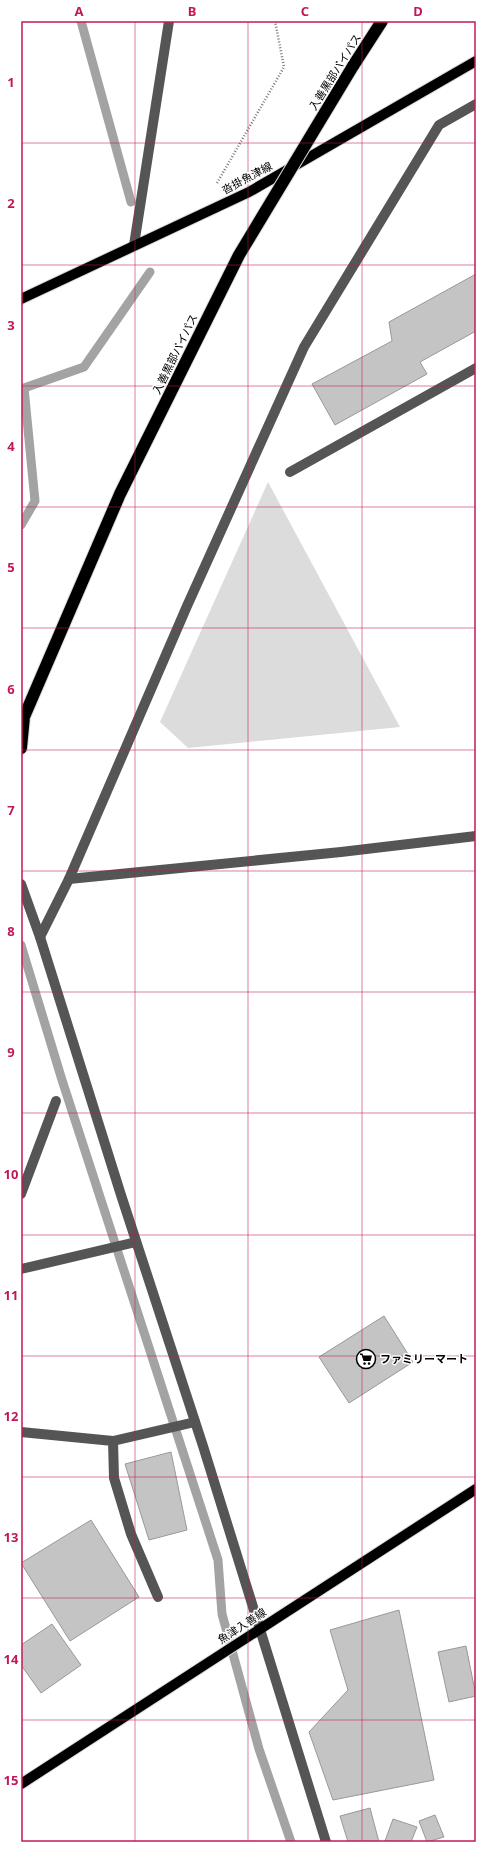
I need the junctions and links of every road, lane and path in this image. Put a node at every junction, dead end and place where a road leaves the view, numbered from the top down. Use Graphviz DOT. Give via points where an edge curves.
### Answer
graph roads {
  1 [pos="169,21"];
  2 [pos="275,21"];
  3 [pos="382,21"];
  4 [pos="476,61"];
  5 [pos="476,104"];
  6 [pos="198,216"];
  7 [pos="134,245"];
  8 [pos="21,299"];
  9 [pos="476,368"];
  10 [pos="290,472"];
  11 [pos="23,719"];
  12 [pos="21,748"];
  13 [pos="476,836"];
  14 [pos="69,879"];
  15 [pos="21,884"];
  16 [pos="40,937"];
  17 [pos="56,1101"];
  18 [pos="21,1194"];
  19 [pos="136,1242"];
  20 [pos="21,1269"];
  21 [pos="195,1422"];
  22 [pos="21,1432"];
  23 [pos="113,1441"];
  24 [pos="476,1489"];
  25 [pos="158,1597"];
  26 [pos="260,1629"];
  27 [pos="21,1784"];
  28 [pos="326,1842"];
  1 -- 7 [label="street"];
  2 -- 6 [label="path" via="284,67"];
  3 -- 11 [label="highway, 入善黒部バイパス, bridge" via="352,66 239,255 120,494"];
  4 -- 6 [label="main road, 沓掛魚津線" via="249,192"];
  5 -- 14 [label="street" via="439,124 304,347 187,606"];
  6 -- 7 [label="main road, 沓掛魚津線"];
  7 -- 8 [label="main road, 沓掛魚津線"];
  9 -- 10 [label="street"];
  11 -- 12 [label="highway, 入善黒部バイパス"];
  13 -- 14 [label="street"];
  14 -- 16 [label="street"];
  15 -- 16 [label="street"];
  16 -- 19 [label="street"];
  17 -- 18 [label="street"];
  19 -- 20 [label="street"];
  19 -- 21 [label="street"];
  21 -- 23 [label="street"];
  21 -- 26 [label="street"];
  22 -- 23 [label="street"];
  23 -- 25 [label="street" via="114,1478 131,1534"];
  24 -- 26 [label="main road, 魚津入善線"];
  26 -- 27 [label="main road, 魚津入善線"];
  26 -- 28 [label="street"];
}
